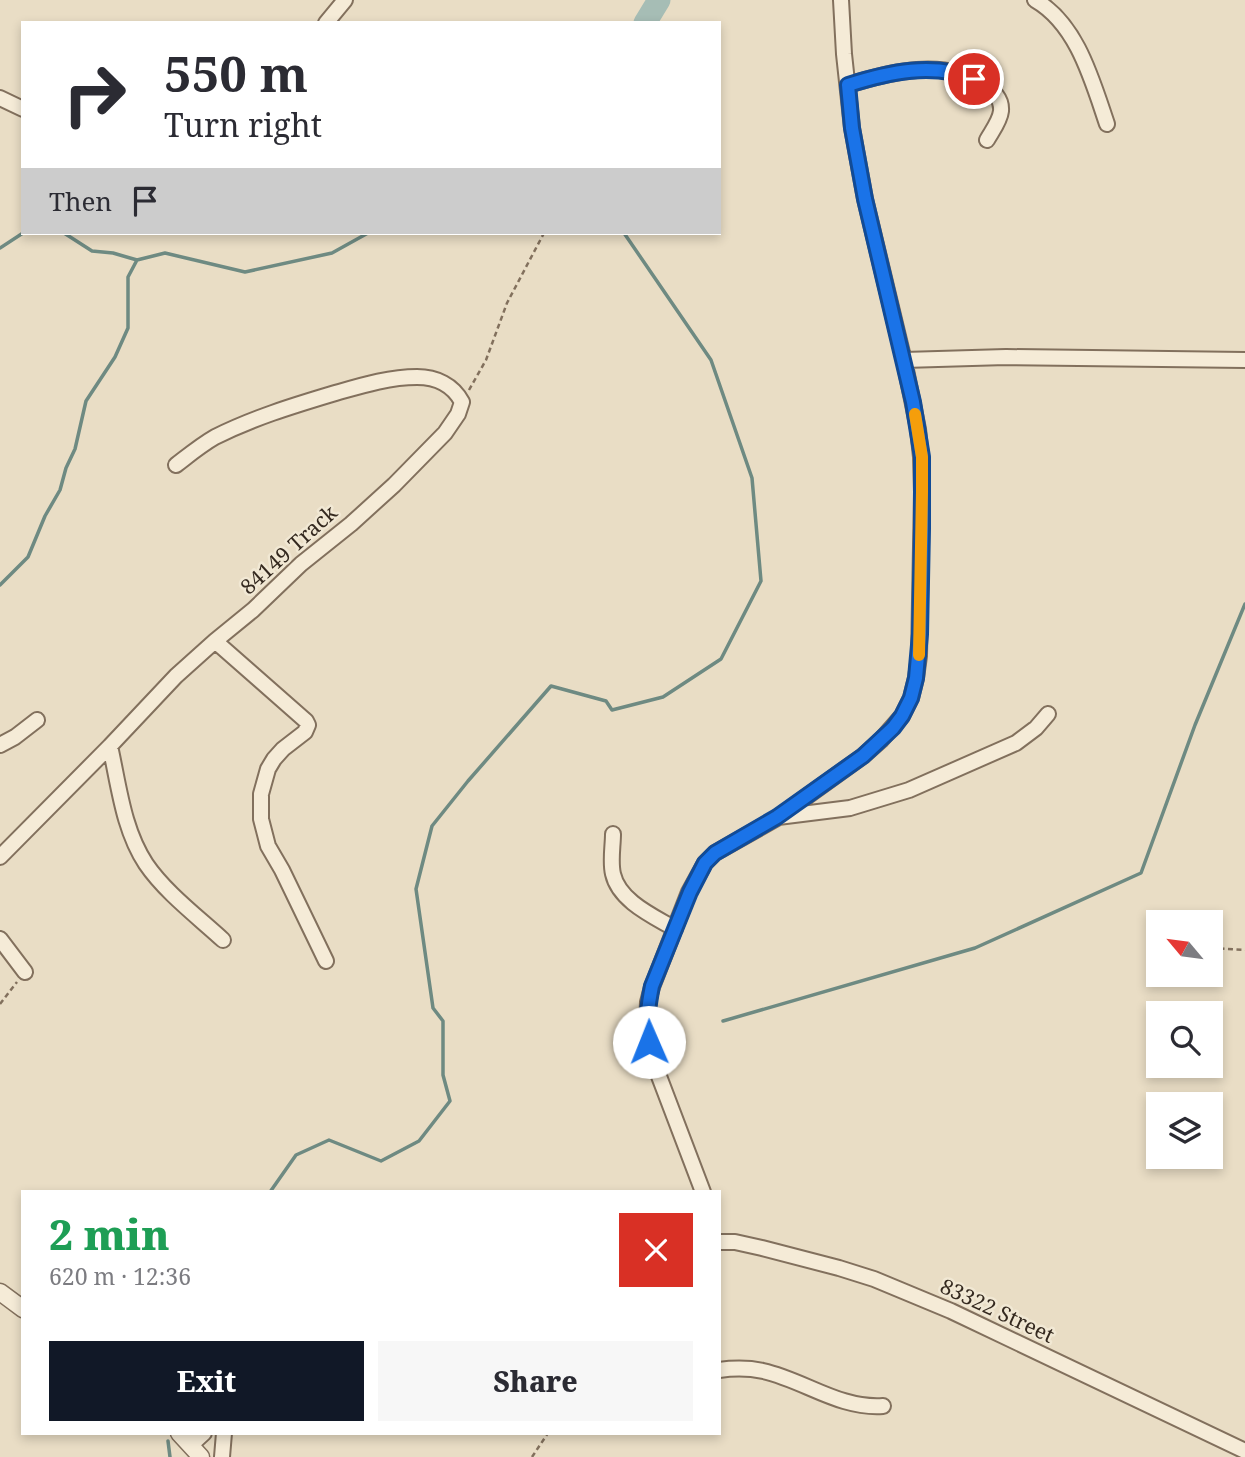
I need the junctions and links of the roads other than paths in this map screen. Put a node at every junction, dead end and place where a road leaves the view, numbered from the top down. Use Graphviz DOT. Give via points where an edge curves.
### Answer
graph roads {
  1 [pos="345,0"];
  2 [pos="841,0"];
  3 [pos="1035,0"];
  4 [pos="328,21"];
  5 [pos="848,85"];
  6 [pos="0,98"];
  7 [pos="21,108"];
  8 [pos="1107,124"];
  9 [pos="987,140"];
  10 [pos="904,360"];
  11 [pos="1245,360"];
  12 [pos="176,465"];
  13 [pos="215,641"];
  14 [pos="1048,714"];
  15 [pos="37,720"];
  16 [pos="0,745"];
  17 [pos="110,746"];
  18 [pos="777,817"];
  19 [pos="613,834"];
  20 [pos="0,857"];
  21 [pos="675,929"];
  22 [pos="0,939"];
  23 [pos="223,940"];
  24 [pos="326,961"];
  25 [pos="25,972"];
  26 [pos="702,1190"];
  27 [pos="721,1241"];
  28 [pos="0,1292"];
  29 [pos="21,1308"];
  30 [pos="721,1370"];
  31 [pos="883,1406"];
  32 [pos="181,1435"];
  33 [pos="203,1435"];
  34 [pos="224,1435"];
  35 [pos="196,1451"];
  36 [pos="1245,1451"];
  37 [pos="222,1457"];
  1 -- 4 [label="street"];
  2 -- 5 [label="street"];
  3 -- 8 [label="street" via="1067,29"];
  5 -- 9 [label="street" via="900,71 962,74 999,99 1000,114"];
  5 -- 10 [label="street" via="865,199"];
  6 -- 7 [label="street"];
  10 -- 11 [label="street"];
  10 -- 18 [label="street" via="922,457 920,634 914,688 902,716 881,740"];
  12 -- 13 [label="street, 84149 Track" via="212,439 250,421 387,380 419,377 440,381 453,388 462,402 445,433 394,485"];
  13 -- 17 [label="street, 84149 Track"];
  13 -- 24 [label="street" via="306,722 305,732 283,749 268,769 261,819 268,846"];
  14 -- 18 [label="street" via="1016,743 909,790 849,808"];
  15 -- 16 [label="street"];
  17 -- 20 [label="street, 84149 Track"];
  17 -- 23 [label="street" via="122,808 146,863"];
  18 -- 21 [label="street" via="705,863"];
  19 -- 21 [label="street" via="613,874 618,886 636,905"];
  21 -- 26 [label="street" via="652,986 646,1024 657,1071"];
  22 -- 25 [label="street"];
  27 -- 36 [label="street, 83322 Street" via="826,1265 899,1289"];
  28 -- 29 [label="street"];
  30 -- 31 [label="street" via="763,1371 837,1400"];
  32 -- 35 [label="street"];
  33 -- 35 [label="street"];
  34 -- 37 [label="street"];
}
